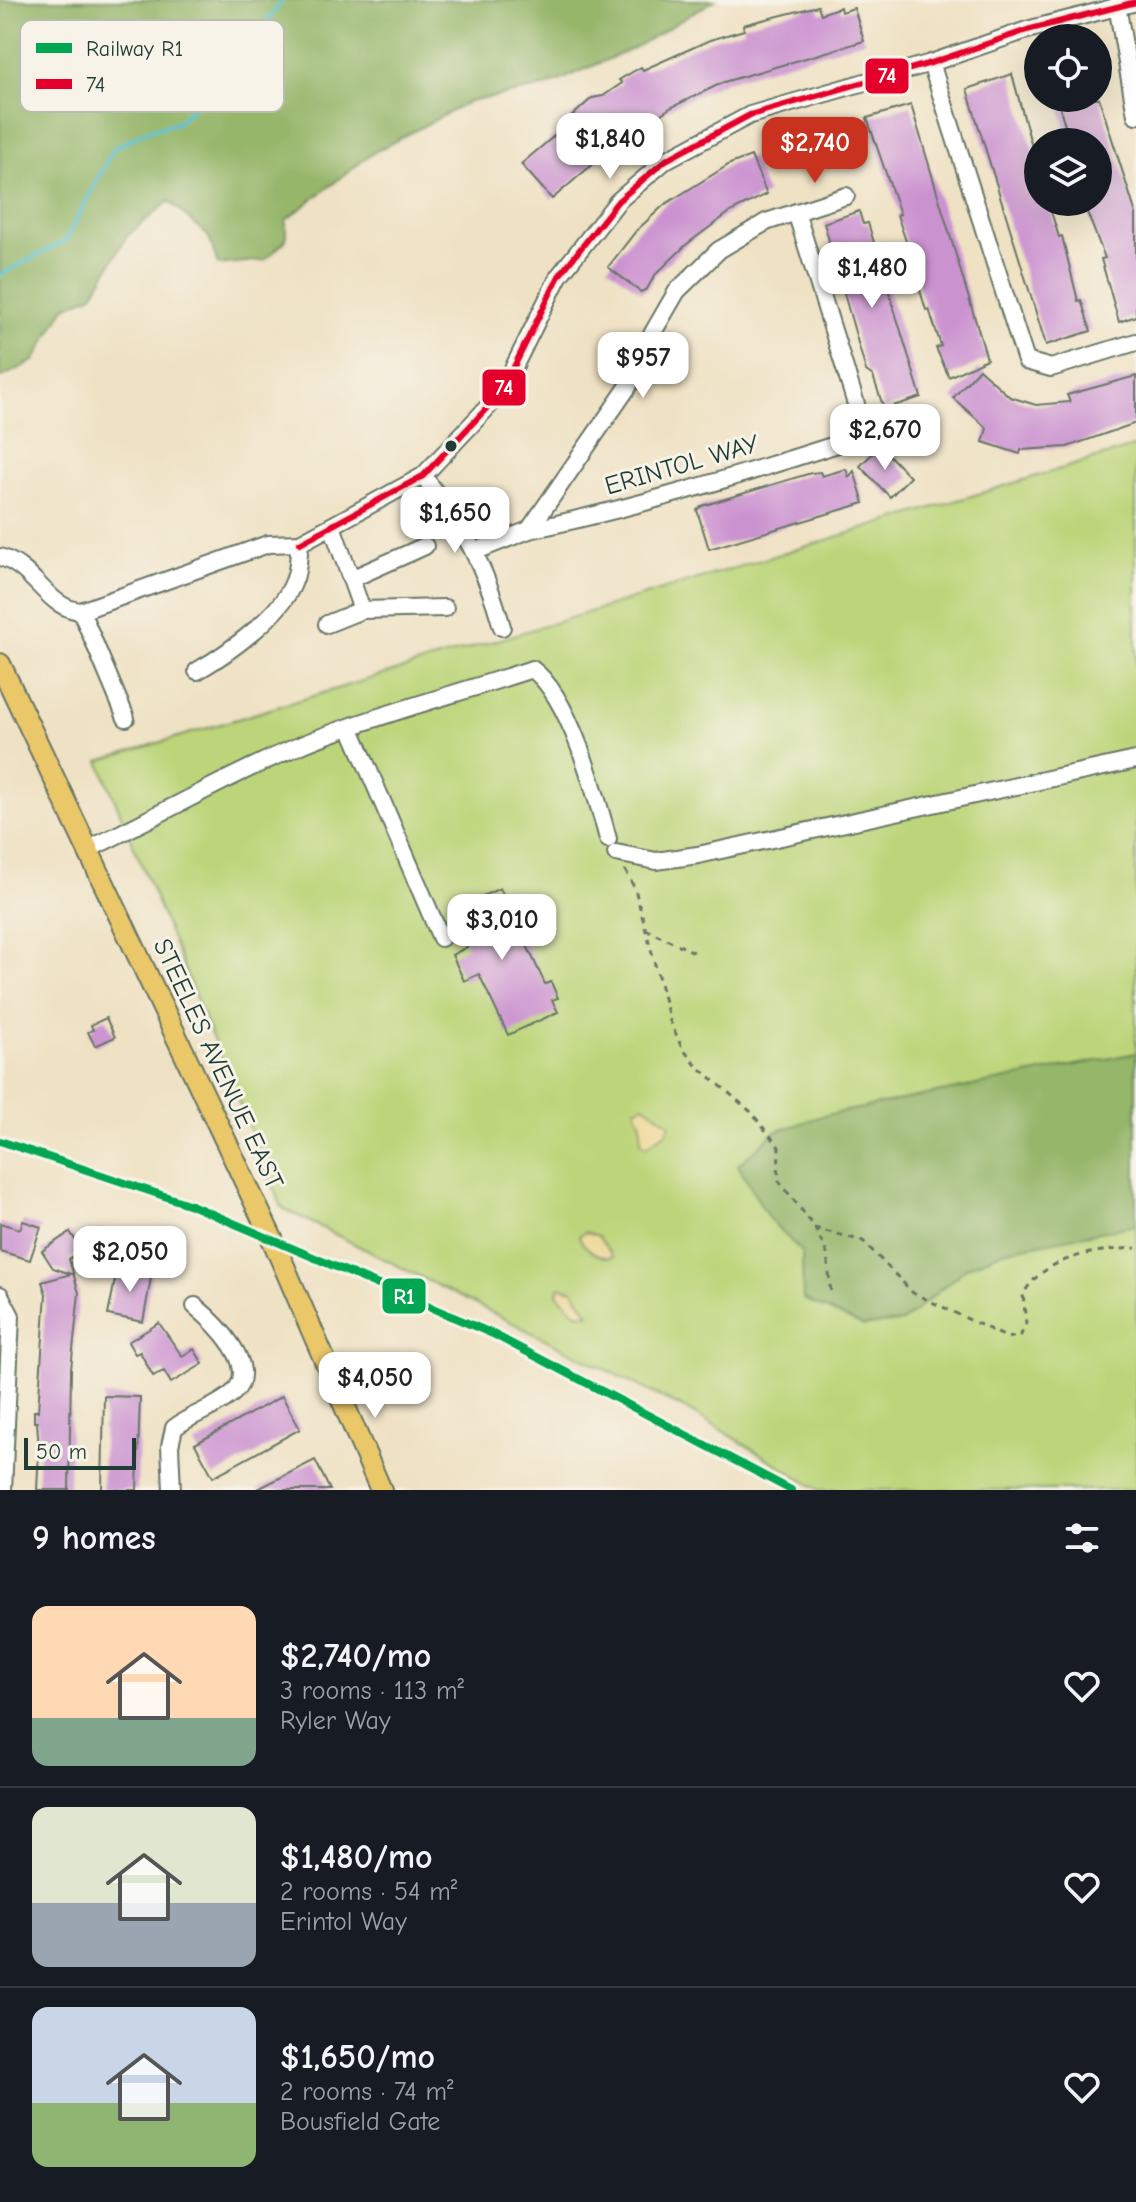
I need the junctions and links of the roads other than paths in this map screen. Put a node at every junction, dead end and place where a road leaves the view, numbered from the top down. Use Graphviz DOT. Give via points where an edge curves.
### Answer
graph roads {
  1 [pos="1136,2"];
  2 [pos="1117,5"];
  3 [pos="931,63"];
  4 [pos="1136,115"];
  5 [pos="846,196"];
  6 [pos="796,212"];
  7 [pos="1136,342"];
  8 [pos="423,476"];
  9 [pos="332,526"];
  10 [pos="529,530"];
  11 [pos="300,543"];
  12 [pos="425,546"];
  13 [pos="476,551"];
  14 [pos="0,557"];
  15 [pos="351,579"];
  16 [pos="445,608"];
  17 [pos="362,610"];
  18 [pos="81,611"];
  19 [pos="327,624"];
  20 [pos="502,627"];
  21 [pos="0,664"];
  22 [pos="197,671"];
  23 [pos="126,718"];
  24 [pos="351,729"];
  25 [pos="1136,760"];
  26 [pos="87,850"];
  27 [pos="441,938"];
  28 [pos="0,1295"];
  29 [pos="195,1306"];
  30 [pos="3,1490"];
  31 [pos="172,1490"];
  32 [pos="381,1490"];
  1 -- 2 [label="street"];
  2 -- 3 [label="street"];
  2 -- 4 [label="street"];
  3 -- 7 [label="street" via="1026,361 1051,368"];
  3 -- 8 [label="street" via="750,115 666,160 618,201 559,276 501,393"];
  5 -- 6 [label="street"];
  6 -- 10 [label="street" via="766,222 719,250 677,291 628,387"];
  6 -- 10 [label="street, ERINTOL WAY" via="856,404 853,434 844,442 765,466"];
  8 -- 9 [label="street"];
  8 -- 13 [label="street"];
  9 -- 11 [label="street"];
  9 -- 15 [label="street"];
  10 -- 13 [label="street"];
  11 -- 18 [label="street" via="268,544"];
  11 -- 22 [label="street" via="296,578 287,598 227,653"];
  12 -- 15 [label="street"];
  13 -- 20 [label="street"];
  14 -- 18 [label="street" via="28,570 54,601"];
  15 -- 17 [label="street"];
  16 -- 17 [label="street"];
  17 -- 19 [label="street"];
  18 -- 23 [label="street"];
  21 -- 26 [label="main road, STEELES AVENUE EAST"];
  24 -- 25 [label="street" via="532,669 545,679 570,726 612,846 656,861"];
  24 -- 26 [label="street" via="226,778"];
  24 -- 27 [label="street"];
  26 -- 32 [label="main road, STEELES AVENUE EAST" via="274,1243"];
  28 -- 30 [label="street" via="11,1316"];
  29 -- 31 [label="street" via="219,1325 240,1362 241,1376 233,1394 174,1428"];
}
